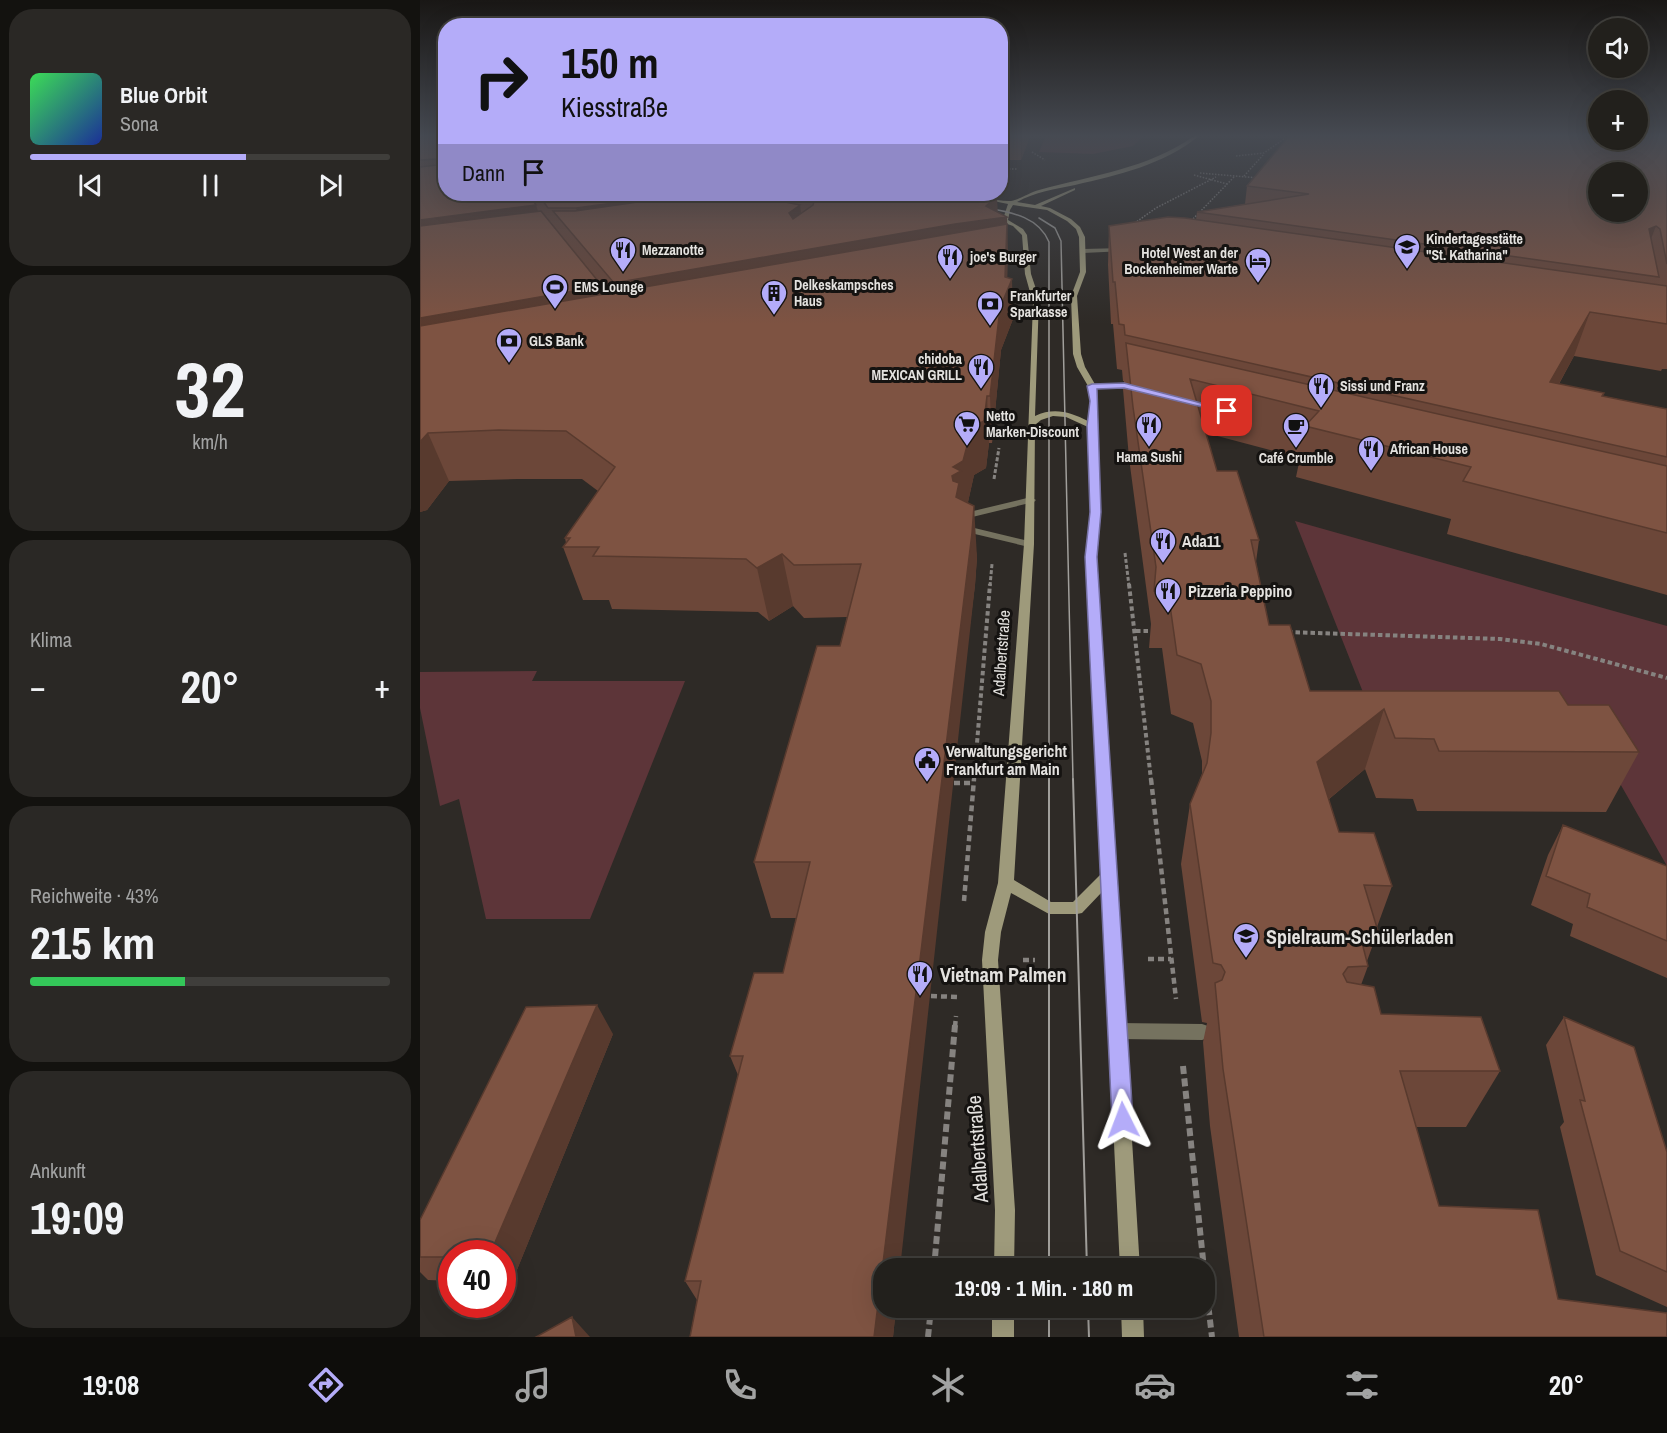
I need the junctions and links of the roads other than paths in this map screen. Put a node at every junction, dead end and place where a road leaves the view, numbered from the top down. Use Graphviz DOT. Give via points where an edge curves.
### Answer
graph roads {
  1 [pos="1022,198"];
  2 [pos="1055,198"];
  3 [pos="1006,201"];
  4 [pos="1012,202"];
  5 [pos="1040,206"];
  6 [pos="1007,210"];
  7 [pos="981,211"];
  8 [pos="989,217"];
  9 [pos="1005,221"];
  10 [pos="1128,250"];
  11 [pos="1083,251"];
  12 [pos="1028,254"];
  13 [pos="987,260"];
  14 [pos="1092,386"];
  15 [pos="1146,390"];
  16 [pos="1031,424"];
  17 [pos="1092,426"];
  18 [pos="1031,500"];
  19 [pos="964,516"];
  20 [pos="962,528"];
  21 [pos="1029,544"];
  22 [pos="1109,875"];
  23 [pos="1006,884"];
  24 [pos="1118,1031"];
  25 [pos="1202,1032"];
  26 [pos="1004,1258"];
  27 [pos="1129,1258"];
  28 [pos="1003,1318"];
  29 [pos="1132,1318"];
  30 [pos="1003,1337"];
  31 [pos="1133,1337"];
  1 -- 4 [label="street"];
  2 -- 5 [label="street"];
  3 -- 4 [label="street"];
  4 -- 5 [label="street"];
  4 -- 6 [label="street"];
  5 -- 6 [label="street"];
  5 -- 11 [label="street" via="1078,228"];
  6 -- 7 [label="street"];
  6 -- 9 [label="street"];
  8 -- 9 [label="street"];
  9 -- 12 [label="street, Adalbertstraße" via="1025,234"];
  10 -- 11 [label="street"];
  11 -- 14 [label="street" via="1083,272 1074,296 1077,354"];
  12 -- 13 [label="street"];
  12 -- 16 [label="street, Adalbertstraße" via="1036,310"];
  14 -- 15 [label="street" via="1124,385"];
  14 -- 17 [label="street"];
  16 -- 17 [label="street" via="1040,415 1065,414"];
  16 -- 18 [label="street, Adalbertstraße"];
  17 -- 22 [label="street" via="1095,512 1091,557"];
  18 -- 19 [label="street"];
  18 -- 21 [label="street, Adalbertstraße"];
  20 -- 21 [label="street"];
  21 -- 23 [label="street, Adalbertstraße"];
  22 -- 23 [label="street" via="1077,908 1049,908"];
  22 -- 24 [label="street"];
  23 -- 26 [label="street, Adalbertstraße" via="990,960 1005,1210"];
  24 -- 25 [label="street"];
  24 -- 27 [label="street"];
  28 -- 30 [label="street"];
  29 -- 31 [label="street"];
}
